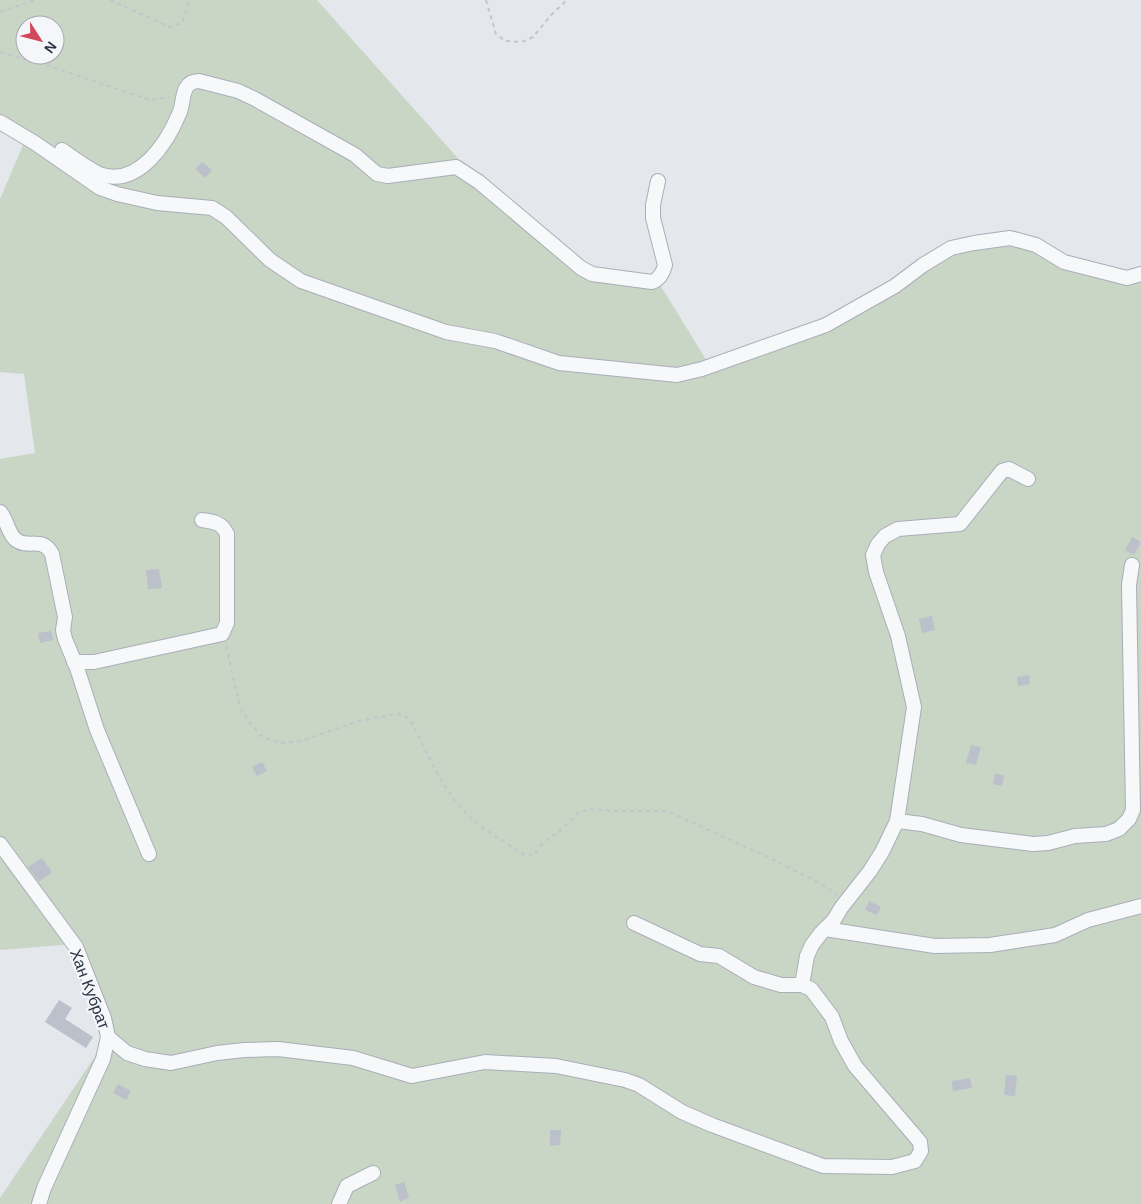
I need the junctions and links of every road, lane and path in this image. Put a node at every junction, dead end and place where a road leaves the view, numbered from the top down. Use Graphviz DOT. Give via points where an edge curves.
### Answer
graph roads {
  1 [pos="35,0"];
  2 [pos="110,0"];
  3 [pos="190,0"];
  4 [pos="486,0"];
  5 [pos="567,0"];
  6 [pos="0,12"];
  7 [pos="0,52"];
  8 [pos="187,86"];
  9 [pos="0,122"];
  10 [pos="36,143"];
  11 [pos="658,181"];
  12 [pos="1141,274"];
  13 [pos="1028,479"];
  14 [pos="0,512"];
  15 [pos="202,520"];
  16 [pos="1132,565"];
  17 [pos="222,634"];
  18 [pos="74,662"];
  19 [pos="898,820"];
  20 [pos="0,844"];
  21 [pos="149,854"];
  22 [pos="846,902"];
  23 [pos="1141,906"];
  24 [pos="634,923"];
  25 [pos="825,929"];
  26 [pos="802,985"];
  27 [pos="108,1037"];
  28 [pos="373,1174"];
  29 [pos="39,1204"];
  30 [pos="339,1204"];
  1 -- 6 [label="path"];
  2 -- 3 [label="path" via="170,27 182,23"];
  4 -- 5 [label="path" via="496,34 505,41 522,42 534,37"];
  7 -- 8 [label="path" via="150,100 169,97"];
  8 -- 10 [label="street" via="180,113 157,153 135,172 101,175 57,147"];
  8 -- 11 [label="street" via="199,81 238,91 355,155 377,174 388,176 456,167 592,274 652,282 663,272 665,265 653,218"];
  9 -- 10 [label="street"];
  10 -- 12 [label="street" via="100,188 157,202 212,208 226,217 270,260 301,281 446,332 495,341 559,363 677,375 702,369 826,325 895,286 951,248 1001,239 1010,238 1036,245 1064,262 1127,278"];
  13 -- 19 [label="street" via="1009,469 1002,471 960,524 898,529 884,536 873,555 898,636 914,707"];
  14 -- 18 [label="street" via="14,539 42,544 50,549 65,617 64,639"];
  15 -- 17 [label="street" via="218,522 227,534 227,623"];
  16 -- 19 [label="street" via="1129,586 1133,810 1125,825 1106,834 1033,844 961,835"];
  17 -- 18 [label="street" via="94,662"];
  17 -- 22 [label="path" via="240,707 262,737 280,743 301,741 359,721 391,715 406,716 461,808 480,826 526,856 534,855 544,842 577,814 588,809 667,811 825,886"];
  18 -- 21 [label="street" via="97,730"];
  19 -- 22 [label="street" via="882,852"];
  20 -- 27 [label="street, Хан Кубрат" via="76,947 104,1018"];
  22 -- 25 [label="street"];
  23 -- 25 [label="street" via="1088,920 1055,935 990,945 935,946"];
  24 -- 26 [label="street" via="700,954 719,956 754,977 781,985"];
  25 -- 26 [label="street" via="807,956"];
  26 -- 27 [label="street" via="812,989 832,1017 855,1066 920,1142 921,1151 915,1161 892,1167 824,1166 682,1112 639,1085 556,1066 485,1062 412,1076 353,1058 278,1049 226,1052 171,1064 127,1053"];
  27 -- 29 [label="street, Хан Кубрат" via="103,1059"];
  28 -- 30 [label="street" via="347,1186"];
}
